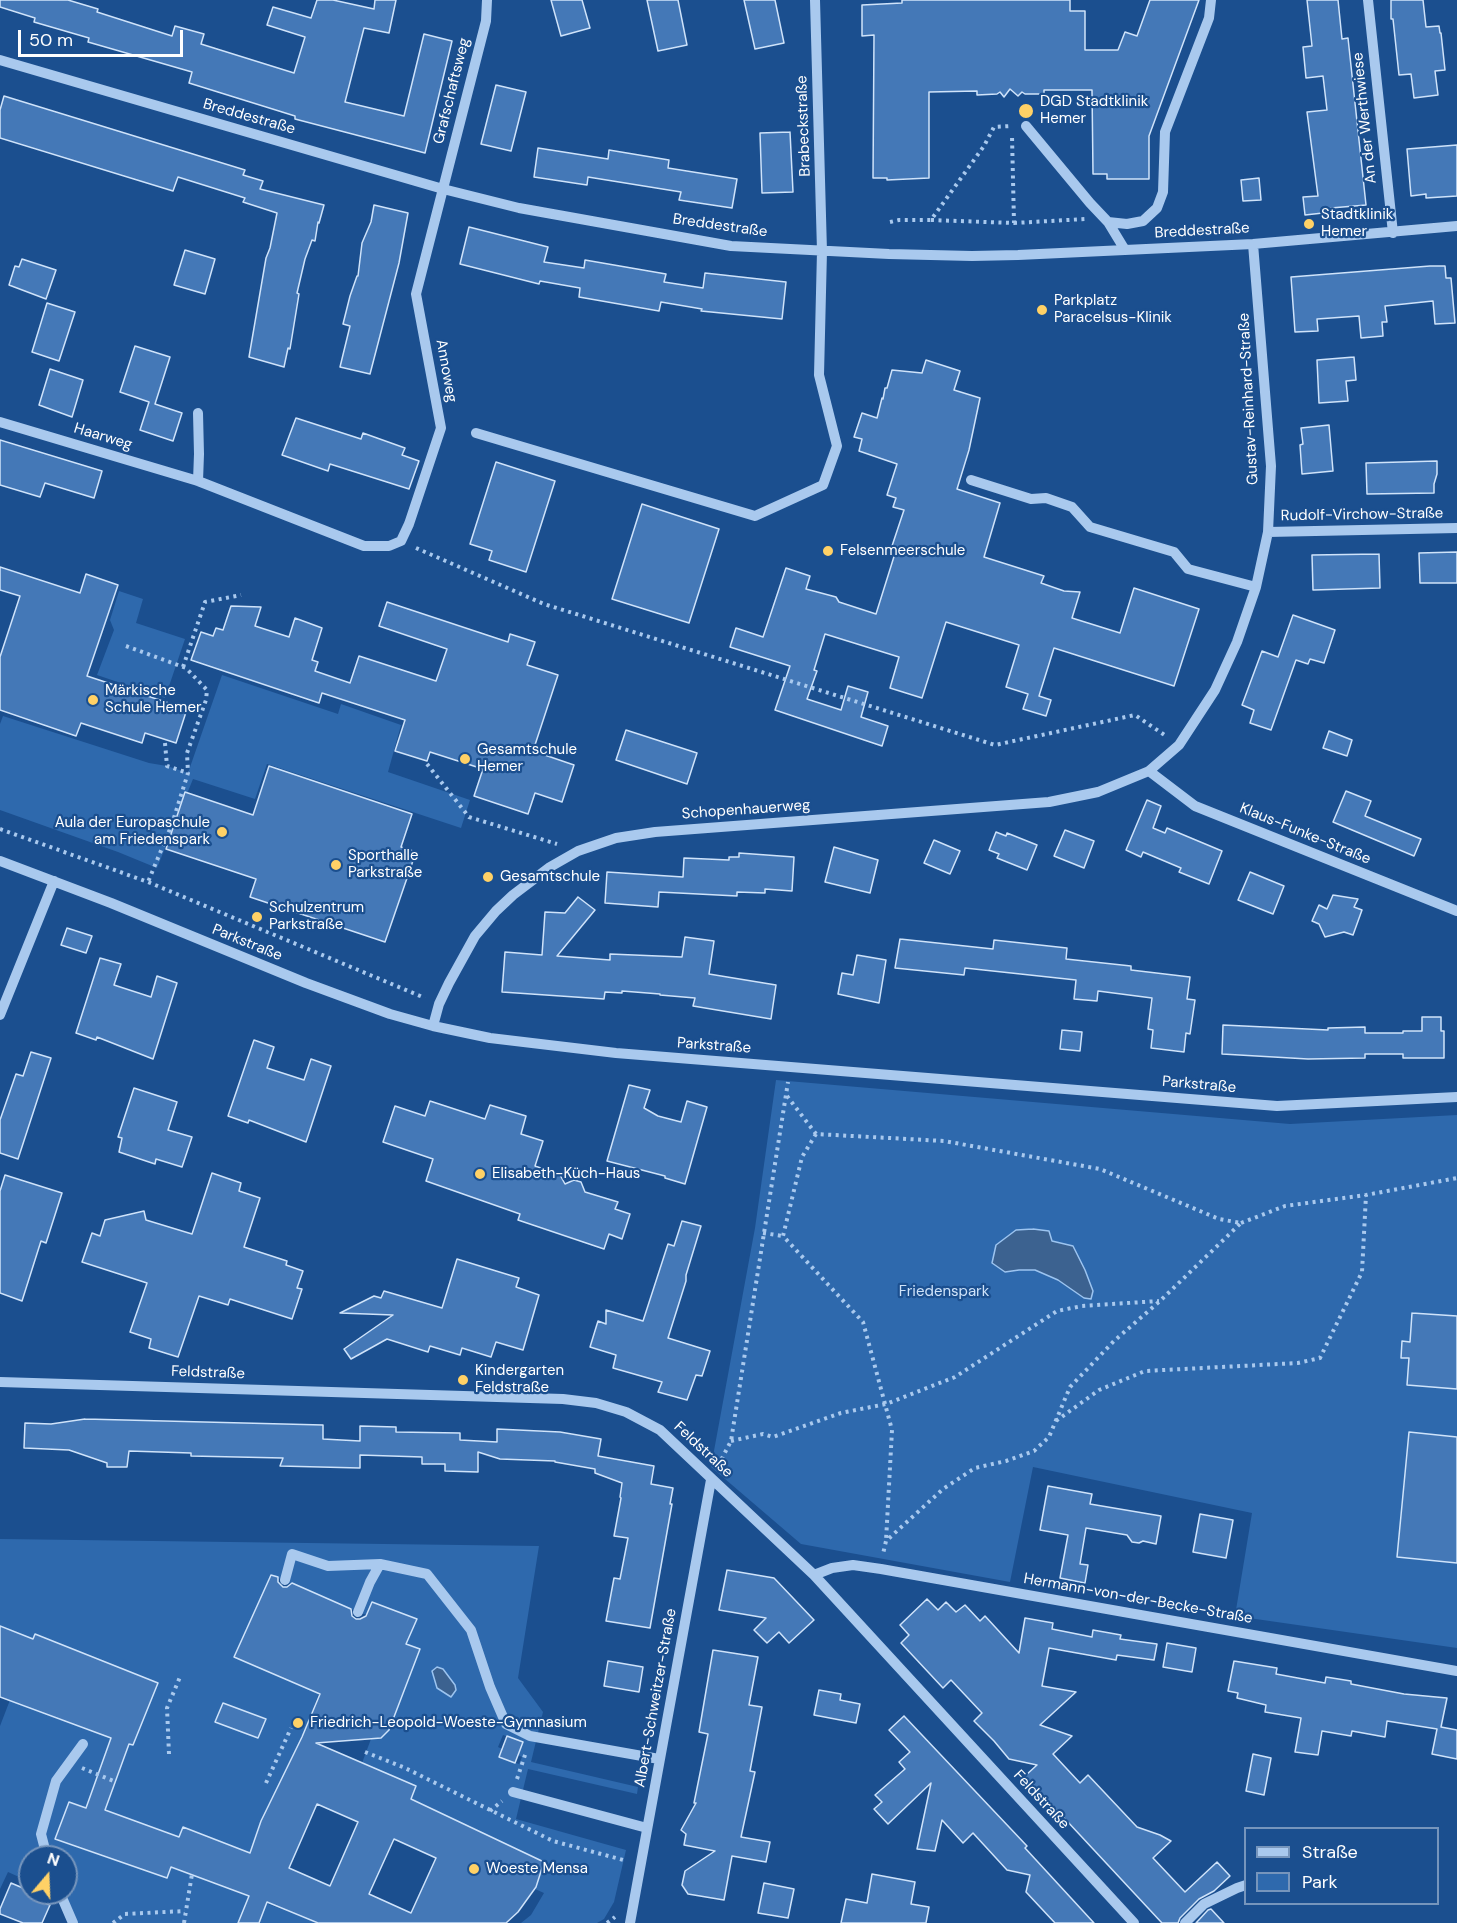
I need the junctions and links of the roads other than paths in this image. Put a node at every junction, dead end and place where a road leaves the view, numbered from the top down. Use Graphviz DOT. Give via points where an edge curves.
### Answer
graph roads {
  1 [pos="487,0"];
  2 [pos="815,0"];
  3 [pos="1211,0"];
  4 [pos="1368,0"];
  5 [pos="0,60"];
  6 [pos="1026,126"];
  7 [pos="442,189"];
  8 [pos="1108,222"];
  9 [pos="1457,226"];
  10 [pos="1393,232"];
  11 [pos="1253,244"];
  12 [pos="1125,250"];
  13 [pos="822,251"];
  14 [pos="198,413"];
  15 [pos="0,422"];
  16 [pos="477,433"];
  17 [pos="971,480"];
  18 [pos="198,481"];
  19 [pos="1457,528"];
  20 [pos="1268,532"];
  21 [pos="389,546"];
  22 [pos="1256,587"];
  23 [pos="1149,771"];
  24 [pos="0,861"];
  25 [pos="54,881"];
  26 [pos="1457,911"];
  27 [pos="0,1015"];
  28 [pos="433,1026"];
  29 [pos="1457,1097"];
  30 [pos="0,1382"];
  31 [pos="711,1480"];
  32 [pos="380,1564"];
  33 [pos="814,1575"];
  34 [pos="285,1580"];
  35 [pos="358,1612"];
  36 [pos="1457,1671"];
  37 [pos="83,1743"];
  38 [pos="660,1759"];
  39 [pos="513,1792"];
  40 [pos="647,1828"];
  41 [pos="43,1845"];
  42 [pos="1244,1886"];
  43 [pos="65,1905"];
  44 [pos="73,1923"];
  45 [pos="630,1923"];
  46 [pos="1134,1923"];
  47 [pos="1185,1923"];
  1 -- 7 [label="street, Grafschaftsweg" via="486,21"];
  2 -- 13 [label="street, Brabeckstraße"];
  3 -- 8 [label="street" via="1209,18 1166,132 1163,192 1157,208 1143,221"];
  4 -- 10 [label="street, An der Werthwiese"];
  5 -- 7 [label="street, Breddestraße"];
  6 -- 8 [label="street"];
  7 -- 13 [label="street, Breddestraße" via="519,208 731,246"];
  7 -- 21 [label="street, Annoweg" via="416,294 441,428 409,524 401,541"];
  8 -- 12 [label="street"];
  9 -- 10 [label="street, Breddestraße"];
  10 -- 11 [label="street, Breddestraße"];
  11 -- 12 [label="street, Breddestraße"];
  11 -- 20 [label="street, Gustav-Reinhard-Straße" via="1271,466"];
  12 -- 13 [label="street, Breddestraße" via="972,256"];
  13 -- 16 [label="street, Brabeckstraße" via="819,375 837,446 823,485 755,516"];
  14 -- 18 [label="street"];
  15 -- 18 [label="street, Haarweg"];
  17 -- 22 [label="street" via="1072,507 1090,527 1174,552 1188,568"];
  18 -- 21 [label="street, Haarweg" via="364,546"];
  19 -- 20 [label="street, Rudolf-Virchow-Straße"];
  20 -- 22 [label="street, Gustav-Reinhard-Straße"];
  22 -- 23 [label="street, Gustav-Reinhard-Straße" via="1237,642 1203,710 1179,745"];
  23 -- 26 [label="street, Klaus-Funke-Straße" via="1195,806"];
  23 -- 28 [label="street, Schopenhauerweg" via="1098,792 1049,802 655,832 616,838 578,851 513,895 475,936 439,1004"];
  24 -- 25 [label="street, Parkstraße"];
  25 -- 27 [label="street"];
  25 -- 28 [label="street, Parkstraße" via="306,983"];
  28 -- 29 [label="street, Parkstraße" via="557,1047 1277,1106"];
  30 -- 31 [label="street, Feldstraße" via="552,1398 596,1403 626,1412 660,1430"];
  31 -- 33 [label="street, Feldstraße"];
  31 -- 38 [label="street, Albert-Schweitzer-Straße"];
  32 -- 34 [label="street" via="328,1566 292,1554"];
  32 -- 35 [label="street"];
  32 -- 38 [label="street" via="427,1574 436,1585 471,1630 506,1724 530,1736"];
  33 -- 36 [label="street, Hermann-von-der-Becke-Straße" via="853,1565 881,1569"];
  33 -- 46 [label="street, Feldstraße"];
  37 -- 41 [label="street" via="57,1781 41,1834"];
  38 -- 40 [label="street, Albert-Schweitzer-Straße"];
  39 -- 40 [label="street"];
  40 -- 45 [label="street, Albert-Schweitzer-Straße"];
  42 -- 47 [label="street" via="1204,1904"];
  43 -- 44 [label="street"];
}
